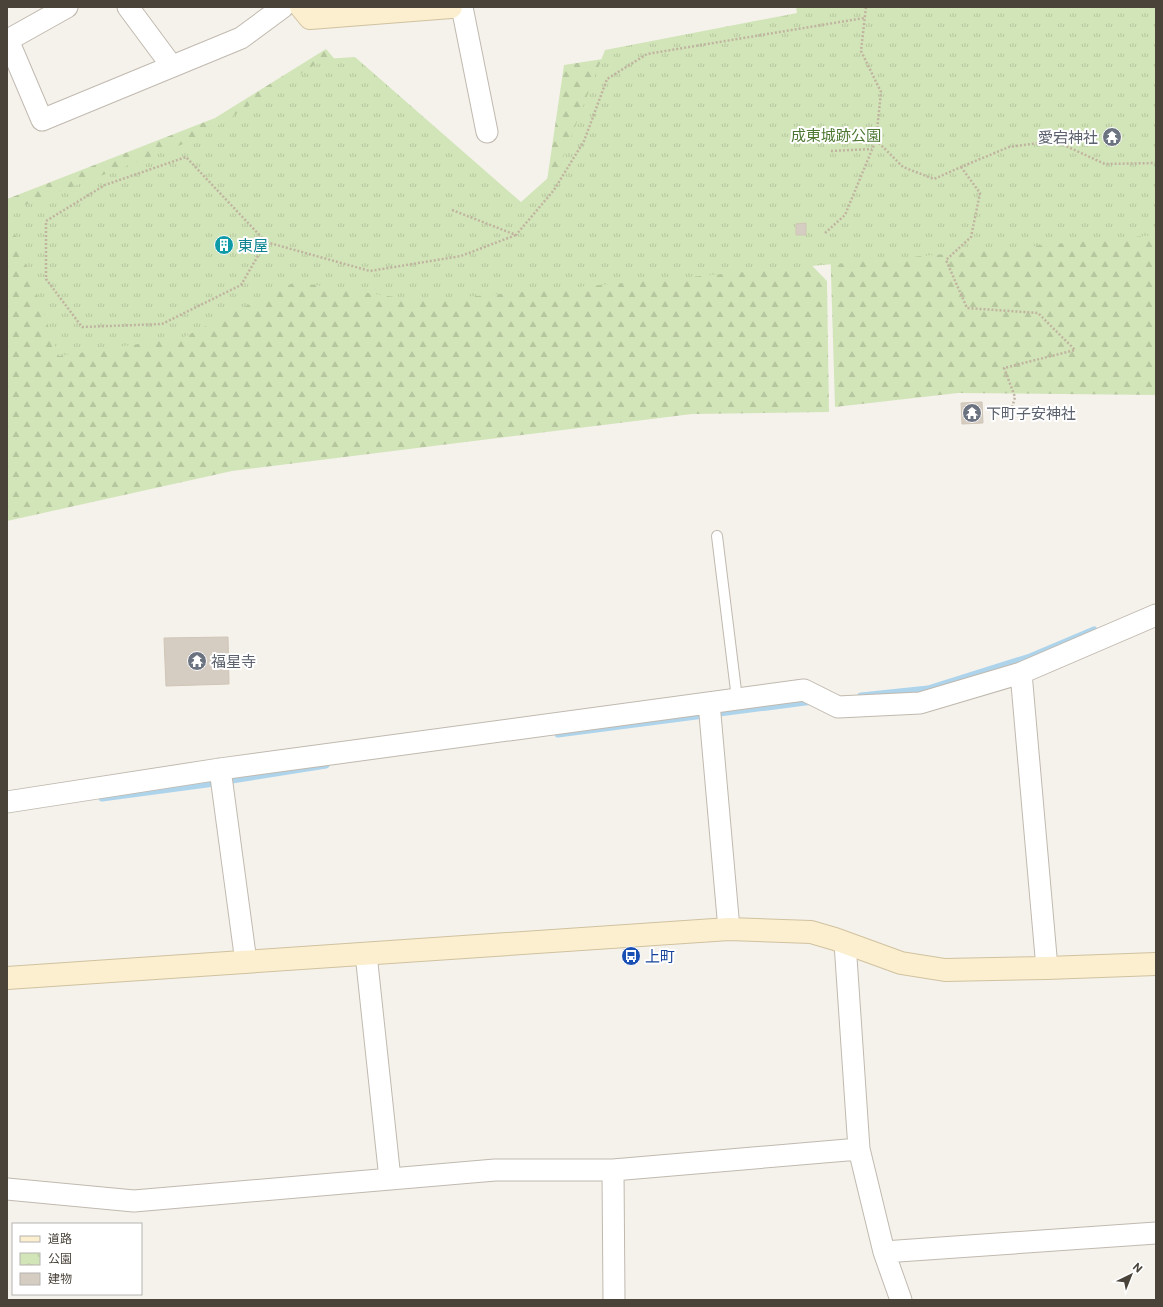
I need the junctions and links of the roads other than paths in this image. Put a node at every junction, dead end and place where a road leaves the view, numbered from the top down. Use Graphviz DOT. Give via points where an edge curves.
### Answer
graph roads {
  1 [pos="67,7"];
  2 [pos="128,7"];
  3 [pos="282,7"];
  4 [pos="302,7"];
  5 [pos="451,7"];
  6 [pos="462,7"];
  7 [pos="171,65"];
  8 [pos="486,132"];
  9 [pos="717,536"];
  10 [pos="1156,615"];
  11 [pos="1020,673"];
  12 [pos="737,699"];
  13 [pos="710,711"];
  14 [pos="221,776"];
  15 [pos="7,802"];
  16 [pos="729,929"];
  17 [pos="845,943"];
  18 [pos="366,954"];
  19 [pos="246,962"];
  20 [pos="1156,964"];
  21 [pos="1047,968"];
  22 [pos="7,978"];
  23 [pos="859,1149"];
  24 [pos="613,1170"];
  25 [pos="390,1178"];
  26 [pos="7,1188"];
  27 [pos="1156,1233"];
  28 [pos="884,1252"];
  29 [pos="614,1300"];
  30 [pos="902,1300"];
  1 -- 7 [label="street" via="8,40 42,120"];
  2 -- 7 [label="street"];
  3 -- 7 [label="street" via="241,38"];
  4 -- 5 [label="street" via="310,18"];
  6 -- 8 [label="street"];
  9 -- 12 [label="lane"];
  10 -- 11 [label="street"];
  11 -- 12 [label="street" via="920,703 838,707 804,690"];
  11 -- 21 [label="street"];
  12 -- 13 [label="street"];
  13 -- 14 [label="street"];
  13 -- 16 [label="street"];
  14 -- 15 [label="street"];
  14 -- 19 [label="street"];
  16 -- 17 [label="street" via="811,932"];
  16 -- 18 [label="street"];
  17 -- 21 [label="street" via="901,963 945,970"];
  17 -- 23 [label="street"];
  18 -- 19 [label="street"];
  18 -- 25 [label="street"];
  19 -- 22 [label="street"];
  20 -- 21 [label="street"];
  23 -- 24 [label="street"];
  23 -- 28 [label="street"];
  24 -- 25 [label="street" via="495,1170"];
  24 -- 29 [label="street"];
  25 -- 26 [label="street" via="134,1201"];
  27 -- 28 [label="street"];
  28 -- 30 [label="street"];
}
